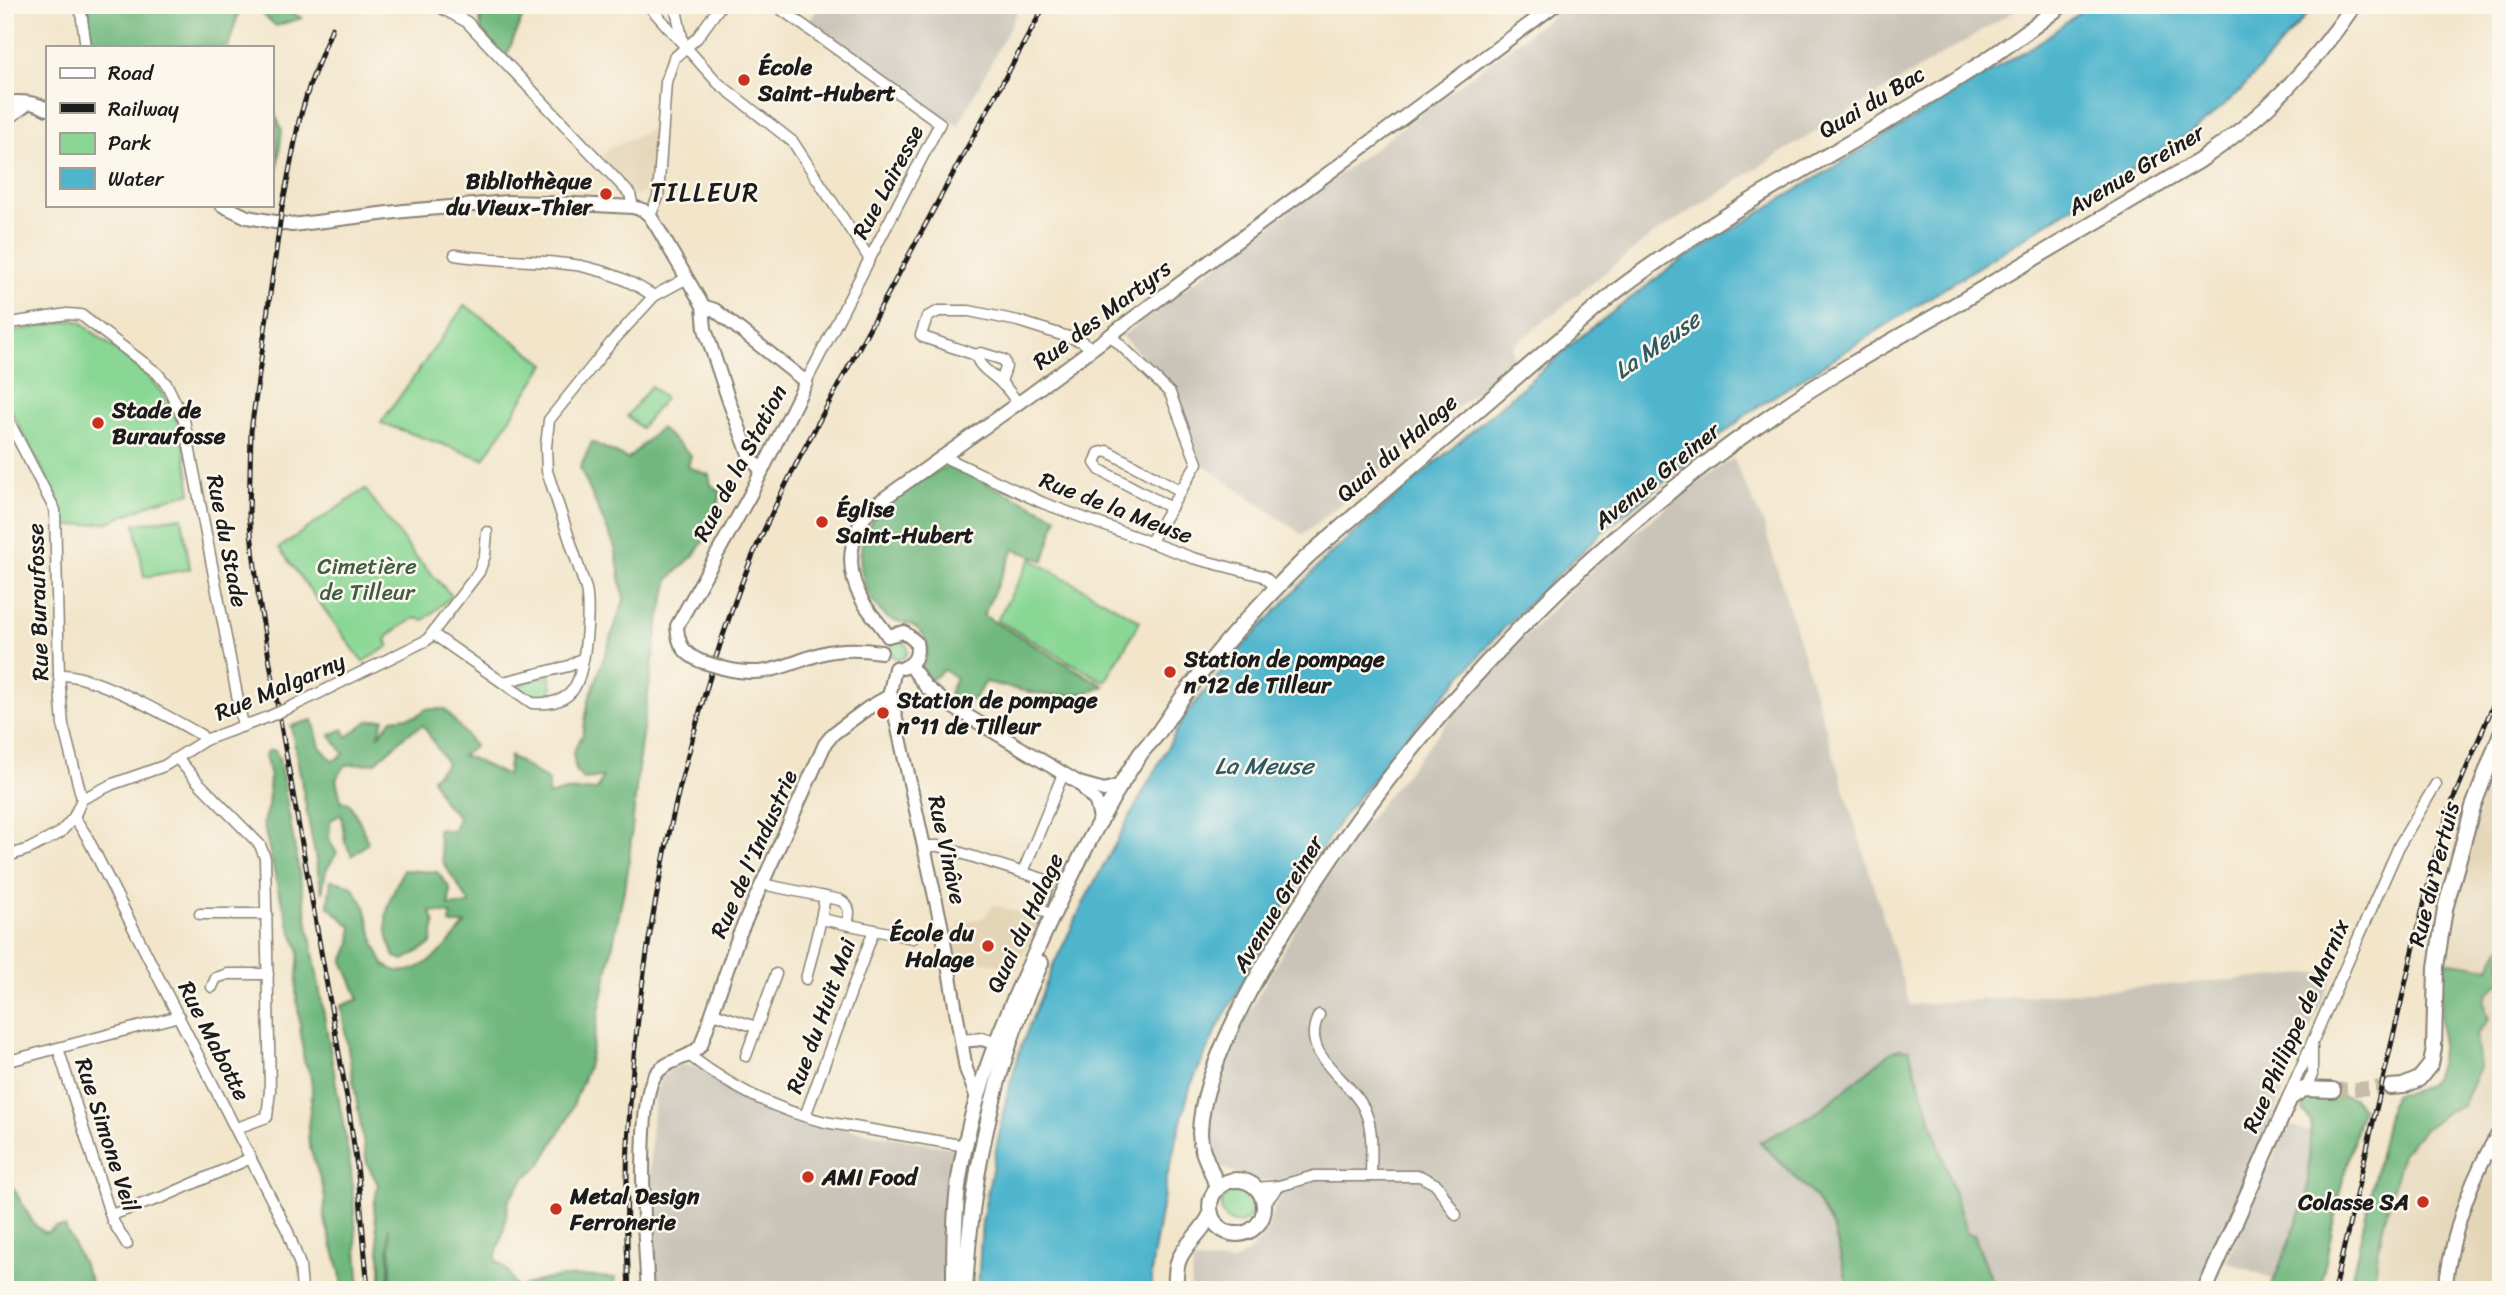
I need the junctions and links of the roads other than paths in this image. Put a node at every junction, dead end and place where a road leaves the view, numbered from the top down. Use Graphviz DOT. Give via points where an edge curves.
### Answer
graph roads {
  1 [pos="80,5"];
  2 [pos="436,5"];
  3 [pos="648,5"];
  4 [pos="675,5"];
  5 [pos="721,5"];
  6 [pos="775,5"];
  7 [pos="1555,5"];
  8 [pos="2062,5"];
  9 [pos="2354,5"];
  10 [pos="86,46"];
  11 [pos="684,47"];
  12 [pos="5,103"];
  13 [pos="30,103"];
  14 [pos="46,109"];
  15 [pos="5,122"];
  16 [pos="224,206"];
  17 [pos="633,207"];
  18 [pos="650,216"];
  19 [pos="1701,231"];
  20 [pos="455,255"];
  21 [pos="869,258"];
  22 [pos="687,278"];
  23 [pos="654,296"];
  24 [pos="703,306"];
  25 [pos="5,324"];
  26 [pos="1110,335"];
  27 [pos="1092,348"];
  28 [pos="976,355"];
  29 [pos="806,382"];
  30 [pos="1001,382"];
  31 [pos="1018,403"];
  32 [pos="5,414"];
  33 [pos="944,457"];
  34 [pos="762,471"];
  35 [pos="1181,491"];
  36 [pos="1171,508"];
  37 [pos="487,532"];
  38 [pos="1150,543"];
  39 [pos="1276,587"];
  40 [pos="433,634"];
  41 [pos="888,635"];
  42 [pos="881,652"];
  43 [pos="581,659"];
  44 [pos="910,665"];
  45 [pos="895,668"];
  46 [pos="59,676"];
  47 [pos="503,682"];
  48 [pos="891,695"];
  49 [pos="243,726"];
  50 [pos="2501,733"];
  51 [pos="1157,735"];
  52 [pos="205,740"];
  53 [pos="178,759"];
  54 [pos="1063,774"];
  55 [pos="1079,783"];
  56 [pos="2436,784"];
  57 [pos="1122,785"];
  58 [pos="82,799"];
  59 [pos="74,817"];
  60 [pos="1101,822"];
  61 [pos="925,846"];
  62 [pos="5,857"];
  63 [pos="1024,872"];
  64 [pos="762,884"];
  65 [pos="825,897"];
  66 [pos="200,914"];
  67 [pos="267,914"];
  68 [pos="1052,916"];
  69 [pos="821,919"];
  70 [pos="847,924"];
  71 [pos="874,930"];
  72 [pos="913,937"];
  73 [pos="268,974"];
  74 [pos="776,974"];
  75 [pos="806,979"];
  76 [pos="212,987"];
  77 [pos="713,1013"];
  78 [pos="1319,1015"];
  79 [pos="179,1016"];
  80 [pos="756,1027"];
  81 [pos="962,1041"];
  82 [pos="995,1043"];
  83 [pos="2312,1046"];
  84 [pos="58,1048"];
  85 [pos="690,1056"];
  86 [pos="746,1056"];
  87 [pos="5,1062"];
  88 [pos="2312,1071"];
  89 [pos="2300,1084"];
  90 [pos="2390,1087"];
  91 [pos="2329,1090"];
  92 [pos="977,1098"];
  93 [pos="805,1116"];
  94 [pos="986,1117"];
  95 [pos="237,1129"];
  96 [pos="2501,1129"];
  97 [pos="965,1146"];
  98 [pos="251,1158"];
  99 [pos="1371,1176"];
  100 [pos="1223,1185"];
  101 [pos="1279,1186"];
  102 [pos="1255,1188"];
  103 [pos="1264,1205"];
  104 [pos="1211,1214"];
  105 [pos="111,1215"];
  106 [pos="1456,1215"];
  107 [pos="1221,1228"];
  108 [pos="1199,1232"];
  109 [pos="127,1244"];
  110 [pos="302,1290"];
  111 [pos="648,1290"];
  112 [pos="954,1290"];
  113 [pos="965,1290"];
  114 [pos="1177,1290"];
  115 [pos="2205,1290"];
  116 [pos="2445,1290"];
  1 -- 10 [label="street"];
  2 -- 17 [label="street" via="467,22 630,194"];
  3 -- 11 [label="street"];
  4 -- 11 [label="street"];
  5 -- 11 [label="street" via="697,38"];
  6 -- 21 [label="street, Rue Lairesse" via="940,123"];
  7 -- 26 [label="street, Rue des Martyrs"];
  8 -- 19 [label="main road, Quai du Bac" via="1970,71"];
  9 -- 100 [label="main road, Avenue Greiner" via="2299,77 2231,138 1765,420 1625,530 1525,625 1380,790 1322,870 1234,1024 1210,1082 1200,1129 1202,1149"];
  11 -- 18 [label="street" via="674,58 666,82 661,175"];
  11 -- 21 [label="street" via="718,83 793,142"];
  12 -- 13 [label="street"];
  13 -- 14 [label="street"];
  13 -- 15 [label="street"];
  16 -- 17 [label="street" via="247,217 292,225 508,202"];
  17 -- 18 [label="street"];
  18 -- 22 [label="street"];
  19 -- 39 [label="main road, Quai du Halage" via="1615,292"];
  20 -- 23 [label="street" via="586,266 613,273"];
  21 -- 29 [label="street, Rue de la Station"];
  22 -- 23 [label="street"];
  22 -- 24 [label="street"];
  23 -- 43 [label="street" via="549,421 547,471 589,606"];
  24 -- 29 [label="street" via="715,310"];
  24 -- 34 [label="street" via="705,329 726,394 751,459"];
  25 -- 49 [label="street, Rue du Stade" via="81,315 157,373 177,403"];
  26 -- 27 [label="street, Rue des Martyrs"];
  26 -- 35 [label="street" via="1170,393 1197,463"];
  27 -- 28 [label="street" via="1018,321 969,311 939,311 927,317 923,337"];
  27 -- 31 [label="street, Rue des Martyrs"];
  28 -- 30 [label="street"];
  28 -- 30 [label="street" via="1004,360"];
  29 -- 34 [label="street, Rue de la Station"];
  30 -- 31 [label="street"];
  31 -- 33 [label="street, Rue des Martyrs"];
  32 -- 46 [label="street, Rue Buraufosse" via="55,510"];
  33 -- 38 [label="street, Rue de la Meuse" via="1043,503"];
  33 -- 41 [label="street, Rue des Martyrs" via="872,507 853,538 851,565 861,599"];
  34 -- 42 [label="street, Rue de la Station, bridge" via="677,626 683,651 723,668 764,673 844,650"];
  35 -- 36 [label="street"];
  35 -- 36 [label="street" via="1107,451 1099,453 1095,463 1100,470"];
  36 -- 38 [label="street"];
  37 -- 40 [label="street" via="479,572"];
  38 -- 39 [label="street, Rue de la Meuse" via="1263,576"];
  39 -- 51 [label="main road, Quai du Halage" via="1190,686"];
  40 -- 47 [label="street"];
  40 -- 49 [label="street, Rue Malgarny, bridge" via="396,657"];
  41 -- 42 [label="street"];
  41 -- 44 [label="street" via="904,632 913,638 918,653"];
  42 -- 45 [label="street"];
  43 -- 47 [label="street"];
  43 -- 47 [label="street" via="572,691 548,704 532,703"];
  44 -- 45 [label="street"];
  44 -- 54 [label="street" via="946,704"];
  45 -- 48 [label="street, Rue Vinâve"];
  46 -- 52 [label="street" via="91,681"];
  46 -- 58 [label="street, Rue Buraufosse" via="63,725"];
  48 -- 61 [label="street, Rue Vinâve"];
  48 -- 64 [label="street, Rue de l'Industrie" via="828,740"];
  49 -- 52 [label="street, Rue Malgarny"];
  50 -- 90 [label="main road, Rue du Pertuis" via="2473,807 2445,909 2436,967 2431,1063 2419,1079"];
  51 -- 57 [label="main road, Quai du Halage"];
  51 -- 94 [label="main road, Quai du Halage" via="1038,968"];
  52 -- 53 [label="street, Rue Malgarny"];
  53 -- 58 [label="street, Rue Malgarny"];
  53 -- 67 [label="street" via="260,845"];
  54 -- 55 [label="street"];
  54 -- 63 [label="street"];
  55 -- 57 [label="street" via="1104,790"];
  55 -- 60 [label="street" via="1096,802"];
  56 -- 83 [label="street, Rue Philippe de Marnix" via="2405,833"];
  57 -- 60 [label="main road, Quai du Halage"];
  58 -- 59 [label="street"];
  59 -- 62 [label="street" via="60,833"];
  59 -- 79 [label="street, Rue Mabotte"];
  60 -- 68 [label="main road, Quai du Halage"];
  61 -- 63 [label="street" via="939,846"];
  61 -- 81 [label="street, Rue Vinâve"];
  63 -- 68 [label="street" via="1047,881 1041,905"];
  64 -- 65 [label="street"];
  64 -- 77 [label="street, Rue de l'Industrie"];
  65 -- 69 [label="street"];
  65 -- 70 [label="street" via="848,906"];
  66 -- 67 [label="street"];
  67 -- 73 [label="street"];
  68 -- 82 [label="main road, Quai du Halage"];
  69 -- 70 [label="street"];
  69 -- 75 [label="street"];
  70 -- 71 [label="street"];
  71 -- 72 [label="street"];
  71 -- 93 [label="street, Rue du Huit Mai"];
  73 -- 76 [label="street" via="225,975 216,978"];
  73 -- 95 [label="street" via="267,1117"];
  74 -- 80 [label="street"];
  77 -- 80 [label="street"];
  77 -- 85 [label="street, Rue de l'Industrie" via="701,1045"];
  78 -- 99 [label="street" via="1314,1029 1319,1054 1361,1102 1369,1121"];
  79 -- 84 [label="street"];
  79 -- 95 [label="street, Rue Mabotte"];
  80 -- 86 [label="street"];
  81 -- 82 [label="street"];
  81 -- 92 [label="street, Rue Vinâve"];
  82 -- 92 [label="main road, Quai du Halage"];
  82 -- 94 [label="main road" via="999,1054 984,1104"];
  83 -- 88 [label="street"];
  83 -- 89 [label="street, Rue Philippe de Marnix"];
  84 -- 87 [label="street, Rue Simone Veil"];
  84 -- 105 [label="street, Rue Simone Veil"];
  85 -- 93 [label="street" via="736,1086"];
  85 -- 111 [label="street" via="662,1067 649,1087 644,1205"];
  88 -- 89 [label="street" via="2309,1084"];
  88 -- 91 [label="street"];
  89 -- 91 [label="main road"];
  89 -- 115 [label="main road, Rue Philippe de Marnix" via="2284,1110"];
  92 -- 97 [label="main road, Quai du Halage"];
  93 -- 97 [label="street"];
  94 -- 113 [label="main road"];
  95 -- 98 [label="street, Rue Mabotte"];
  96 -- 116 [label="street" via="2466,1201"];
  97 -- 112 [label="main road, Quai du Halage" via="956,1204"];
  98 -- 105 [label="street"];
  98 -- 110 [label="street, Rue Mabotte" via="288,1232 300,1265"];
  99 -- 101 [label="street" via="1314,1176"];
  99 -- 106 [label="street" via="1427,1178 1442,1191"];
  100 -- 102 [label="main road" via="1238,1180"];
  100 -- 104 [label="main road, Avenue Greiner" via="1211,1201"];
  101 -- 102 [label="street"];
  101 -- 103 [label="street"];
  102 -- 103 [label="main road"];
  103 -- 107 [label="main road" via="1260,1220 1249,1231 1236,1234"];
  104 -- 107 [label="main road"];
  104 -- 108 [label="main road, Avenue Greiner"];
  105 -- 109 [label="street, Rue Simone Veil"];
  107 -- 108 [label="main road"];
  108 -- 114 [label="main road, Avenue Greiner" via="1178,1261"];
}
